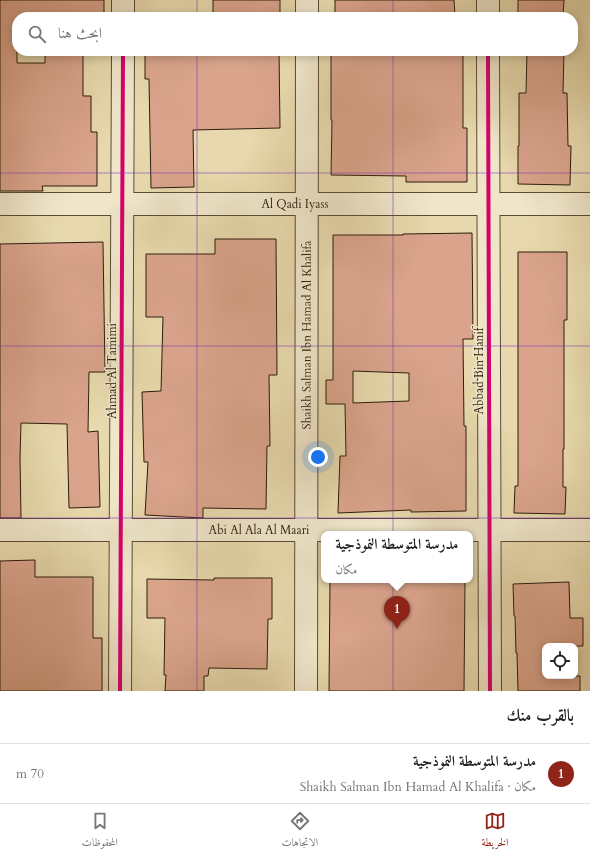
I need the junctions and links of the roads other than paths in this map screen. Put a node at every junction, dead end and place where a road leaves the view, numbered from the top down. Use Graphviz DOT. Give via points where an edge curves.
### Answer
graph roads {
  1 [pos="123,0"];
  2 [pos="307,0"];
  3 [pos="488,0"];
  4 [pos="123,12"];
  5 [pos="307,12"];
  6 [pos="488,12"];
  7 [pos="123,56"];
  8 [pos="307,56"];
  9 [pos="488,56"];
  10 [pos="0,204"];
  11 [pos="122,204"];
  12 [pos="306,204"];
  13 [pos="489,204"];
  14 [pos="590,204"];
  15 [pos="0,530"];
  16 [pos="121,530"];
  17 [pos="306,530"];
  18 [pos="489,530"];
  19 [pos="590,530"];
  20 [pos="120,691"];
  21 [pos="306,691"];
  22 [pos="490,691"];
  1 -- 4 [label="street"];
  2 -- 5 [label="street"];
  3 -- 6 [label="street"];
  7 -- 11 [label="street, Ahmad Al Tamimi"];
  8 -- 12 [label="street, Shaikh Salman Ibn Hamad Al Khalifa"];
  9 -- 13 [label="street, Abbad Bin Hanif"];
  10 -- 11 [label="street, Al Qadi Iyass"];
  11 -- 12 [label="street, Al Qadi Iyass"];
  11 -- 16 [label="street, Ahmad Al Tamimi"];
  12 -- 13 [label="street, Al Qadi Iyass"];
  12 -- 17 [label="street, Shaikh Salman Ibn Hamad Al Khalifa"];
  13 -- 14 [label="street, Al Qadi Iyass"];
  13 -- 18 [label="street, Abbad Bin Hanif"];
  15 -- 16 [label="street, Abi Al Ala Al Maari"];
  16 -- 17 [label="street, Abi Al Ala Al Maari"];
  16 -- 20 [label="street, Ahmad Al Tamimi"];
  17 -- 18 [label="street, Abi Al Ala Al Maari"];
  17 -- 21 [label="street, Shaikh Salman Ibn Hamad Al Khalifa"];
  18 -- 19 [label="street, Abi Al Ala Al Maari"];
  18 -- 22 [label="street, Abbad Bin Hanif"];
}
